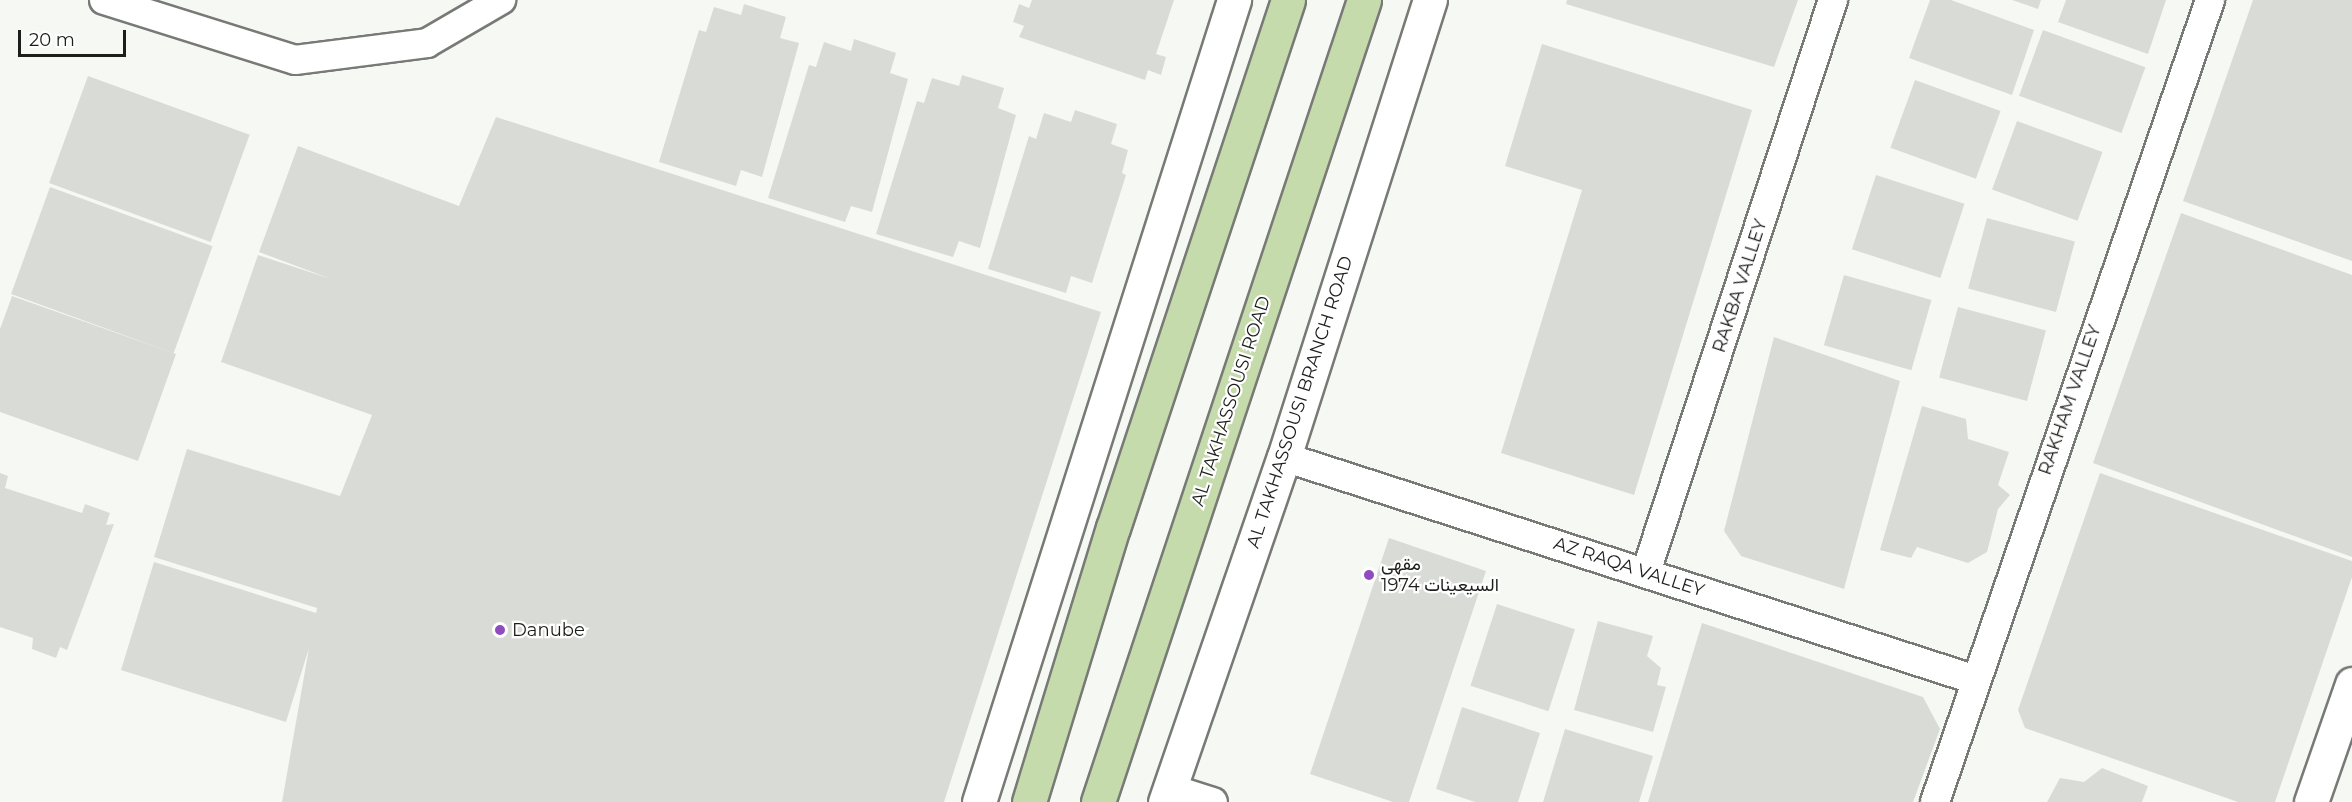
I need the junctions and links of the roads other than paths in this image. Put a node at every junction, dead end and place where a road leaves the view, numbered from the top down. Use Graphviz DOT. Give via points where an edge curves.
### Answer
graph roads {
  1 [pos="104,0"];
  2 [pos="501,0"];
  3 [pos="1234,0"];
  4 [pos="1288,0"];
  5 [pos="1364,0"];
  6 [pos="1430,0"];
  7 [pos="1833,0"];
  8 [pos="2210,0"];
  9 [pos="1284,458"];
  10 [pos="1646,572"];
  11 [pos="1973,679"];
  12 [pos="2352,684"];
  13 [pos="1167,795"];
  14 [pos="979,802"];
  15 [pos="1029,802"];
  16 [pos="1098,802"];
  17 [pos="1213,802"];
  18 [pos="1935,802"];
  19 [pos="2311,802"];
  1 -- 2 [label="street" via="295,60 427,43"];
  3 -- 14 [label="street"];
  4 -- 15 [label="main road" via="1113,528"];
  5 -- 16 [label="main road, AL TAKHASSOUSI ROAD"];
  6 -- 9 [label="street, AL TAKHASSOUSI BRANCH ROAD"];
  7 -- 10 [label="street, RAKBA VALLEY"];
  8 -- 11 [label="street, RAKHAM VALLEY"];
  9 -- 10 [label="street, AZ RAQA VALLEY"];
  9 -- 13 [label="street, AL TAKHASSOUSI BRANCH ROAD"];
  10 -- 11 [label="street, AZ RAQA VALLEY"];
  11 -- 18 [label="street, RAKHAM VALLEY"];
  12 -- 19 [label="street"];
  13 -- 17 [label="street"];
}
